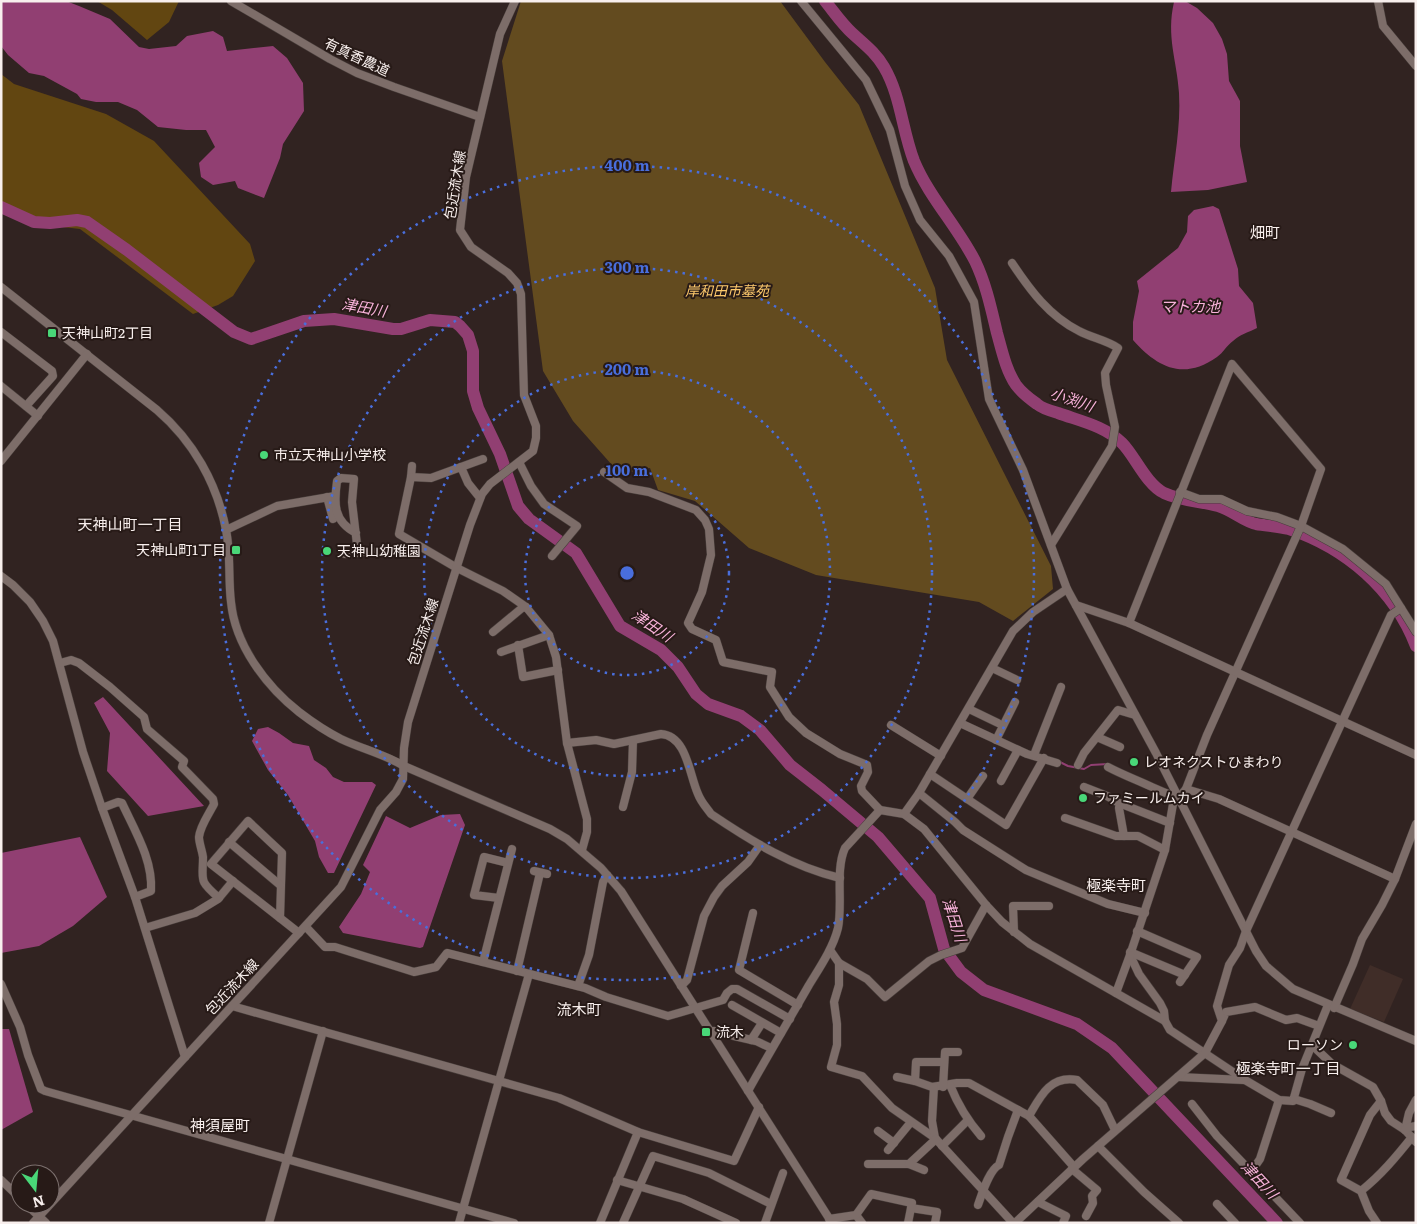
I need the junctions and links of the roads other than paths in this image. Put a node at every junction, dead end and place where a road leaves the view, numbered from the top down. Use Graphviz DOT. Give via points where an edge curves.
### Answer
graph roads {
  1 [pos="231,1"];
  2 [pos="515,1"];
  3 [pos="801,1"];
  4 [pos="1378,1"];
  5 [pos="1416,66"];
  6 [pos="480,118"];
  7 [pos="1012,263"];
  8 [pos="1,287"];
  9 [pos="1,332"];
  10 [pos="87,354"];
  11 [pos="1,386"];
  12 [pos="26,406"];
  13 [pos="38,416"];
  14 [pos="482,458"];
  15 [pos="1,461"];
  16 [pos="516,464"];
  17 [pos="412,466"];
  18 [pos="461,467"];
  19 [pos="604,472"];
  20 [pos="411,477"];
  21 [pos="1180,492"];
  22 [pos="331,497"];
  23 [pos="480,498"];
  24 [pos="333,520"];
  25 [pos="1302,526"];
  26 [pos="226,530"];
  27 [pos="356,533"];
  28 [pos="1051,545"];
  29 [pos="372,551"];
  30 [pos="358,552"];
  31 [pos="345,554"];
  32 [pos="552,556"];
  33 [pos="457,568"];
  34 [pos="1,576"];
  35 [pos="1067,589"];
  36 [pos="1076,605"];
  37 [pos="526,607"];
  38 [pos="1400,608"];
  39 [pos="1129,623"];
  40 [pos="493,632"];
  41 [pos="1416,632"];
  42 [pos="548,635"];
  43 [pos="518,645"];
  44 [pos="501,652"];
  45 [pos="60,663"];
  46 [pos="992,668"];
  47 [pos="558,670"];
  48 [pos="1236,672"];
  49 [pos="1017,680"];
  50 [pos="1061,687"];
  51 [pos="1015,702"];
  52 [pos="968,709"];
  53 [pos="1135,715"];
  54 [pos="1343,721"];
  55 [pos="960,723"];
  56 [pos="998,723"];
  57 [pos="891,725"];
  58 [pos="1097,737"];
  59 [pos="633,740"];
  60 [pos="996,740"];
  61 [pos="567,743"];
  62 [pos="1120,747"];
  63 [pos="1018,750"];
  64 [pos="941,756"];
  65 [pos="1034,756"];
  66 [pos="1416,756"];
  67 [pos="1044,758"];
  68 [pos="1057,762"];
  69 [pos="1078,765"];
  70 [pos="404,766"];
  71 [pos="1108,767"];
  72 [pos="930,774"];
  73 [pos="983,776"];
  74 [pos="1001,781"];
  75 [pos="1084,787"];
  76 [pos="1186,789"];
  77 [pos="919,793"];
  78 [pos="1178,797"];
  79 [pos="967,799"];
  80 [pos="623,807"];
  81 [pos="102,808"];
  82 [pos="1120,808"];
  83 [pos="880,810"];
  84 [pos="904,814"];
  85 [pos="1065,818"];
  86 [pos="1170,823"];
  87 [pos="1416,824"];
  88 [pos="1292,832"];
  89 [pos="1124,836"];
  90 [pos="229,842"];
  91 [pos="760,845"];
  92 [pos="512,849"];
  93 [pos="582,850"];
  94 [pos="1165,850"];
  95 [pos="508,863"];
  96 [pos="540,873"];
  97 [pos="607,875"];
  98 [pos="840,878"];
  99 [pos="1395,878"];
  100 [pos="233,881"];
  101 [pos="280,885"];
  102 [pos="136,897"];
  103 [pos="219,898"];
  104 [pos="499,898"];
  105 [pos="986,905"];
  106 [pos="1049,906"];
  107 [pos="753,913"];
  108 [pos="1145,913"];
  109 [pos="280,918"];
  110 [pos="306,926"];
  111 [pos="145,928"];
  112 [pos="1137,931"];
  113 [pos="1246,931"];
  114 [pos="1014,932"];
  115 [pos="299,933"];
  116 [pos="830,950"];
  117 [pos="1130,954"];
  118 [pos="483,962"];
  119 [pos="839,962"];
  120 [pos="517,971"];
  121 [pos="529,974"];
  122 [pos="1,984"];
  123 [pos="578,986"];
  124 [pos="681,986"];
  125 [pos="766,986"];
  126 [pos="1116,993"];
  127 [pos="758,1001"];
  128 [pos="732,1005"];
  129 [pos="798,1005"];
  130 [pos="232,1006"];
  131 [pos="1331,1006"];
  132 [pos="695,1008"];
  133 [pos="790,1019"];
  134 [pos="1165,1020"];
  135 [pos="1222,1021"];
  136 [pos="762,1023"];
  137 [pos="1319,1026"];
  138 [pos="323,1031"];
  139 [pos="710,1031"];
  140 [pos="780,1033"];
  141 [pos="751,1040"];
  142 [pos="1416,1041"];
  143 [pos="1312,1045"];
  144 [pos="771,1048"];
  145 [pos="958,1052"];
  146 [pos="1205,1053"];
  147 [pos="186,1057"];
  148 [pos="944,1062"];
  149 [pos="897,1077"];
  150 [pos="1178,1077"];
  151 [pos="1246,1080"];
  152 [pos="499,1081"];
  153 [pos="915,1081"];
  154 [pos="946,1086"];
  155 [pos="934,1087"];
  156 [pos="748,1091"];
  157 [pos="1294,1099"];
  158 [pos="1279,1100"];
  159 [pos="1416,1100"];
  160 [pos="1381,1101"];
  161 [pos="1192,1104"];
  162 [pos="759,1107"];
  163 [pos="1018,1110"];
  164 [pos="1331,1113"];
  165 [pos="131,1116"];
  166 [pos="1028,1116"];
  167 [pos="968,1120"];
  168 [pos="911,1122"];
  169 [pos="1416,1126"];
  170 [pos="1115,1130"];
  171 [pos="1405,1130"];
  172 [pos="878,1131"];
  173 [pos="638,1132"];
  174 [pos="982,1136"];
  175 [pos="935,1139"];
  176 [pos="1414,1139"];
  177 [pos="894,1143"];
  178 [pos="942,1146"];
  179 [pos="1098,1146"];
  180 [pos="888,1150"];
  181 [pos="288,1159"];
  182 [pos="868,1164"];
  183 [pos="910,1164"];
  184 [pos="1073,1168"];
  185 [pos="924,1170"];
  186 [pos="1251,1172"];
  187 [pos="783,1173"];
  188 [pos="618,1180"];
  189 [pos="639,1186"];
  190 [pos="983,1190"];
  191 [pos="1361,1191"];
  192 [pos="1038,1202"];
  193 [pos="771,1204"];
  194 [pos="1217,1204"];
  195 [pos="978,1205"];
  196 [pos="463,1208"];
  197 [pos="911,1208"];
  198 [pos="856,1214"];
  199 [pos="39,1216"];
  200 [pos="1086,1216"];
  201 [pos="831,1221"];
  202 [pos="626,1222"];
  203 [pos="33,1223"];
  204 [pos="46,1223"];
  205 [pos="269,1223"];
  206 [pos="459,1223"];
  207 [pos="514,1223"];
  208 [pos="600,1223"];
  209 [pos="736,1223"];
  210 [pos="765,1223"];
  211 [pos="862,1223"];
  212 [pos="908,1223"];
  213 [pos="935,1223"];
  214 [pos="1015,1223"];
  215 [pos="1064,1223"];
  216 [pos="1179,1223"];
  217 [pos="1235,1223"];
  218 [pos="1300,1223"];
  219 [pos="1377,1223"];
  1 -- 6 [label="street, 有真香農道" via="357,73"];
  2 -- 6 [label="street, 包近流木線" via="500,34"];
  3 -- 28 [label="street" via="866,80 890,130 905,186 920,220 949,256 974,302 989,399 1022,470"];
  4 -- 5 [label="street" via="1382,26"];
  6 -- 16 [label="street, 包近流木線" via="466,177 460,230 471,247 508,273 521,294 524,395 536,426 536,438 533,451"];
  7 -- 28 [label="street" via="1032,292 1063,322 1118,348 1106,373 1115,427 1112,446"];
  8 -- 10 [label="street"];
  9 -- 12 [label="street" via="52,371 54,376"];
  10 -- 13 [label="street"];
  10 -- 26 [label="street" via="167,418 188,443 210,479"];
  11 -- 12 [label="street"];
  12 -- 13 [label="street"];
  13 -- 15 [label="street"];
  14 -- 18 [label="street"];
  16 -- 23 [label="street, 包近流木線" via="490,484"];
  16 -- 32 [label="street" via="544,504 577,526"];
  17 -- 20 [label="street"];
  18 -- 20 [label="street" via="430,478"];
  18 -- 23 [label="street"];
  19 -- 83 [label="street" via="627,488 649,492 702,515 708,529 711,555 702,592 688,623 692,629 716,640 723,662 772,672 770,687 789,717 806,733 840,754 866,765 868,772 862,791"];
  20 -- 33 [label="street" via="399,534"];
  21 -- 25 [label="street" via="1199,498 1221,499 1247,511"];
  21 -- 25 [label="street" via="1232,364 1321,469"];
  21 -- 39 [label="street"];
  22 -- 24 [label="street"];
  22 -- 26 [label="street" via="277,506"];
  22 -- 27 [label="street" via="339,518"];
  22 -- 27 [label="street" via="337,481 341,478 354,479 352,502"];
  23 -- 33 [label="street, 包近流木線"];
  25 -- 38 [label="street" via="1343,549 1386,584"];
  25 -- 48 [label="street"];
  26 -- 70 [label="street" via="231,605 239,636 255,664 285,699 320,727"];
  27 -- 30 [label="street"];
  28 -- 35 [label="street"];
  29 -- 30 [label="street"];
  30 -- 31 [label="street"];
  33 -- 37 [label="street" via="503,591"];
  33 -- 70 [label="street, 包近流木線" via="408,722"];
  34 -- 45 [label="street" via="30,602 53,641"];
  35 -- 36 [label="street"];
  35 -- 46 [label="street" via="1033,612 1013,631"];
  36 -- 39 [label="street"];
  36 -- 53 [label="street"];
  37 -- 40 [label="street"];
  37 -- 42 [label="street"];
  38 -- 41 [label="street"];
  38 -- 54 [label="street" via="1391,615"];
  39 -- 48 [label="street"];
  42 -- 43 [label="street"];
  42 -- 47 [label="street"];
  43 -- 44 [label="street"];
  43 -- 47 [label="street" via="523,677"];
  45 -- 81 [label="street" via="74,721"];
  45 -- 103 [label="street" via="71,660 79,663 144,717 147,730 184,761 182,767 212,799 214,804 199,837 203,855 201,872 206,887"];
  46 -- 49 [label="street"];
  46 -- 52 [label="street"];
  47 -- 61 [label="street"];
  48 -- 54 [label="street"];
  48 -- 76 [label="street"];
  50 -- 65 [label="street"];
  51 -- 60 [label="street"];
  52 -- 55 [label="street"];
  52 -- 56 [label="street"];
  53 -- 58 [label="street" via="1118,710"];
  53 -- 78 [label="street"];
  54 -- 66 [label="street"];
  54 -- 88 [label="street"];
  55 -- 60 [label="street"];
  55 -- 64 [label="street"];
  57 -- 64 [label="street"];
  58 -- 62 [label="street"];
  58 -- 69 [label="street"];
  59 -- 61 [label="street" via="614,744 596,740"];
  59 -- 80 [label="street" via="632,772"];
  59 -- 91 [label="street" via="661,734 676,740 682,747 703,804 717,818"];
  60 -- 63 [label="street"];
  61 -- 93 [label="street" via="587,819"];
  63 -- 65 [label="street"];
  63 -- 74 [label="street"];
  64 -- 72 [label="street"];
  65 -- 67 [label="street"];
  67 -- 68 [label="street"];
  67 -- 79 [label="street" via="1006,825"];
  70 -- 93 [label="street" via="550,829"];
  70 -- 110 [label="street, 包近流木線" via="403,779 380,810 341,887"];
  71 -- 78 [label="street" via="1141,786"];
  72 -- 77 [label="street"];
  72 -- 79 [label="street"];
  73 -- 79 [label="street"];
  75 -- 86 [label="street" via="1108,793 1119,803 1134,806"];
  76 -- 78 [label="street"];
  76 -- 88 [label="street" via="1219,799"];
  77 -- 84 [label="street"];
  77 -- 108 [label="street" via="962,830 1026,870 1108,904"];
  78 -- 86 [label="street" via="1173,804"];
  78 -- 113 [label="street"];
  81 -- 102 [label="street"];
  81 -- 102 [label="street" via="122,803 145,852 151,891"];
  82 -- 89 [label="street"];
  83 -- 84 [label="street"];
  83 -- 98 [label="street" via="843,852"];
  84 -- 105 [label="street" via="924,829"];
  85 -- 89 [label="street"];
  86 -- 94 [label="street"];
  87 -- 99 [label="street"];
  88 -- 99 [label="street"];
  88 -- 113 [label="street"];
  89 -- 94 [label="street" via="1138,836"];
  90 -- 100 [label="street" via="211,864"];
  90 -- 101 [label="street"];
  90 -- 101 [label="street" via="248,820 282,853"];
  91 -- 98 [label="street" via="806,869"];
  91 -- 124 [label="street" via="714,897 704,916 686,980"];
  92 -- 95 [label="street"];
  93 -- 97 [label="street"];
  94 -- 108 [label="street"];
  95 -- 104 [label="street"];
  95 -- 104 [label="street" via="484,857 474,895"];
  96 -- 120 [label="street"];
  97 -- 123 [label="street" via="589,955"];
  97 -- 124 [label="street"];
  98 -- 116 [label="street" via="838,927"];
  99 -- 131 [label="street"];
  100 -- 103 [label="street"];
  100 -- 109 [label="street"];
  101 -- 109 [label="street"];
  102 -- 111 [label="street"];
  103 -- 111 [label="street" via="194,913"];
  104 -- 118 [label="street"];
  105 -- 114 [label="street"];
  105 -- 119 [label="street" via="962,948 929,961 885,997 867,979"];
  106 -- 114 [label="street" via="1013,906"];
  107 -- 125 [label="street" via="739,970"];
  108 -- 112 [label="street"];
  109 -- 115 [label="street"];
  110 -- 115 [label="street, 包近流木線"];
  110 -- 118 [label="street" via="325,947 414,972 436,967 447,953"];
  111 -- 147 [label="street"];
  112 -- 117 [label="street"];
  112 -- 117 [label="street" via="1197,957 1182,978"];
  113 -- 131 [label="street" via="1266,966 1278,978"];
  113 -- 135 [label="street" via="1229,965 1217,1006"];
  114 -- 126 [label="street"];
  115 -- 130 [label="street, 包近流木線"];
  116 -- 119 [label="street"];
  116 -- 129 [label="street"];
  117 -- 126 [label="street"];
  117 -- 134 [label="street" via="1139,974 1160,1003"];
  118 -- 120 [label="street"];
  119 -- 168 [label="street" via="839,985 834,1002 837,1044 831,1067 862,1076 892,1108"];
  120 -- 121 [label="street"];
  121 -- 123 [label="street"];
  121 -- 152 [label="street"];
  122 -- 165 [label="street" via="20,1027 40,1089"];
  123 -- 132 [label="street" via="668,1016"];
  124 -- 132 [label="street"];
  125 -- 127 [label="street"];
  125 -- 129 [label="street"];
  126 -- 134 [label="street"];
  127 -- 132 [label="street" via="732,989 723,1000"];
  127 -- 133 [label="street"];
  128 -- 136 [label="street"];
  129 -- 133 [label="street"];
  130 -- 138 [label="street"];
  130 -- 147 [label="street, 包近流木線"];
  131 -- 137 [label="street"];
  131 -- 142 [label="street"];
  132 -- 139 [label="street"];
  133 -- 140 [label="street"];
  134 -- 146 [label="street" via="1170,1030"];
  135 -- 137 [label="street" via="1226,1012 1254,1007 1286,1020 1297,1018"];
  135 -- 146 [label="street"];
  136 -- 140 [label="street"];
  136 -- 141 [label="street"];
  137 -- 143 [label="street"];
  138 -- 152 [label="street"];
  138 -- 181 [label="street"];
  139 -- 141 [label="street" via="722,1031"];
  139 -- 156 [label="street"];
  140 -- 144 [label="street"];
  141 -- 144 [label="street"];
  143 -- 157 [label="street"];
  143 -- 160 [label="street" via="1332,1064 1373,1087"];
  144 -- 156 [label="street"];
  145 -- 148 [label="street" via="945,1052"];
  146 -- 150 [label="street"];
  146 -- 151 [label="street"];
  147 -- 165 [label="street, 包近流木線"];
  148 -- 153 [label="street" via="916,1062"];
  148 -- 154 [label="street"];
  149 -- 153 [label="street"];
  150 -- 151 [label="street"];
  150 -- 170 [label="street"];
  151 -- 158 [label="street"];
  152 -- 173 [label="street" via="559,1098"];
  152 -- 196 [label="street"];
  153 -- 155 [label="street"];
  154 -- 155 [label="street"];
  154 -- 163 [label="street" via="969,1083"];
  154 -- 167 [label="street"];
  155 -- 175 [label="street" via="932,1121"];
  156 -- 162 [label="street"];
  157 -- 158 [label="street"];
  157 -- 164 [label="street"];
  158 -- 186 [label="street" via="1260,1159"];
  159 -- 171 [label="street"];
  160 -- 171 [label="street" via="1391,1121"];
  160 -- 191 [label="street" via="1370,1115 1341,1180"];
  161 -- 186 [label="street"];
  162 -- 173 [label="street" via="734,1161"];
  162 -- 201 [label="street"];
  163 -- 166 [label="street"];
  163 -- 190 [label="street" via="999,1165"];
  165 -- 181 [label="street"];
  165 -- 199 [label="street, 包近流木線"];
  166 -- 170 [label="street" via="1044,1091 1057,1082 1071,1079 1077,1080 1103,1105"];
  166 -- 184 [label="street"];
  167 -- 174 [label="street"];
  167 -- 178 [label="street"];
  168 -- 175 [label="street"];
  168 -- 177 [label="street"];
  169 -- 171 [label="street"];
  170 -- 179 [label="street"];
  171 -- 176 [label="street"];
  172 -- 177 [label="street"];
  173 -- 188 [label="street"];
  175 -- 178 [label="street"];
  175 -- 183 [label="street"];
  176 -- 191 [label="street"];
  177 -- 180 [label="street"];
  178 -- 190 [label="street"];
  179 -- 184 [label="street"];
  179 -- 216 [label="street"];
  181 -- 196 [label="street"];
  181 -- 205 [label="street"];
  182 -- 183 [label="street"];
  183 -- 185 [label="street"];
  184 -- 192 [label="street"];
  184 -- 200 [label="street" via="1097,1190"];
  186 -- 218 [label="street"];
  187 -- 193 [label="street"];
  188 -- 189 [label="street"];
  188 -- 208 [label="street"];
  189 -- 193 [label="street" via="653,1156 709,1173"];
  189 -- 202 [label="street"];
  189 -- 209 [label="street" via="683,1199"];
  190 -- 195 [label="street"];
  190 -- 214 [label="street"];
  191 -- 219 [label="street"];
  192 -- 214 [label="street"];
  192 -- 215 [label="street" via="1066,1216"];
  193 -- 210 [label="street"];
  194 -- 217 [label="street"];
  196 -- 206 [label="street"];
  196 -- 207 [label="street"];
  197 -- 198 [label="street" via="912,1203 871,1194"];
  197 -- 212 [label="street"];
  197 -- 213 [label="street" via="937,1212"];
  198 -- 201 [label="street"];
  198 -- 211 [label="street"];
  199 -- 203 [label="street, 包近流木線"];
  199 -- 204 [label="street"];
}
